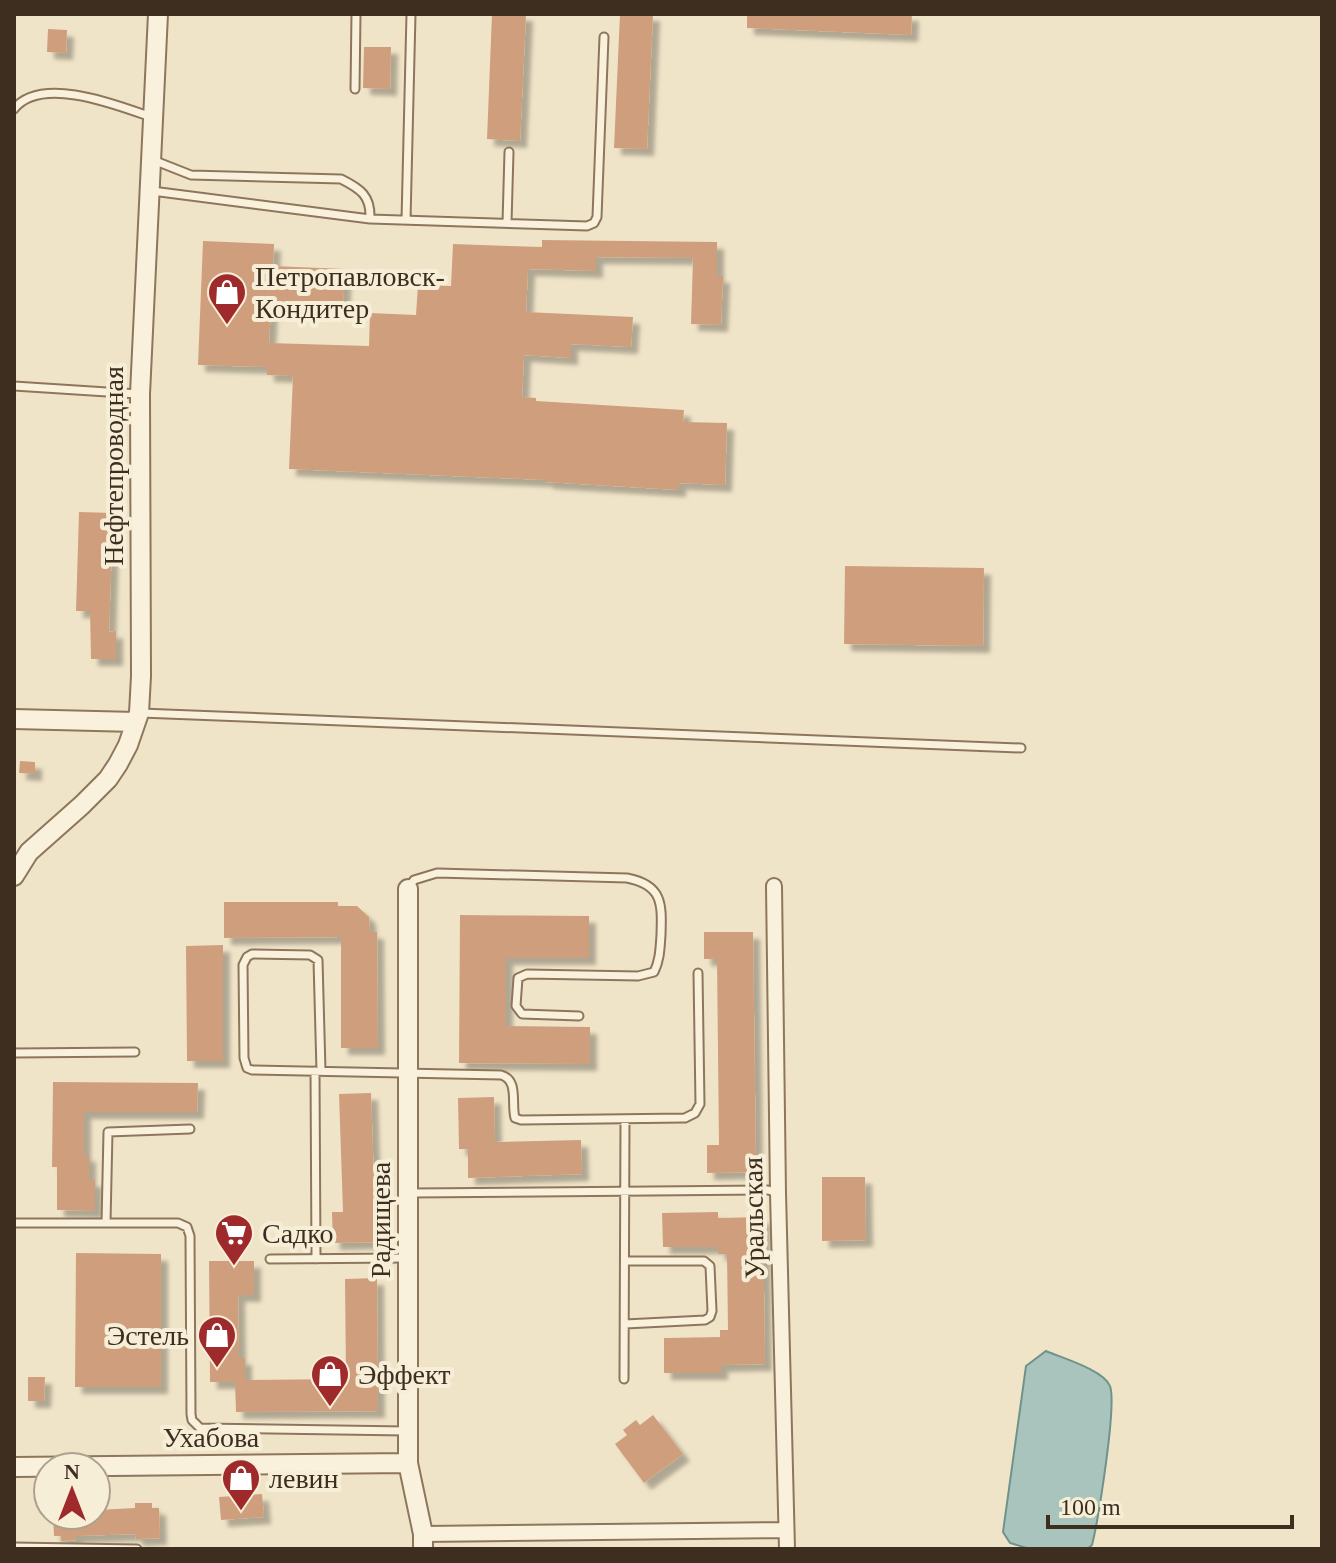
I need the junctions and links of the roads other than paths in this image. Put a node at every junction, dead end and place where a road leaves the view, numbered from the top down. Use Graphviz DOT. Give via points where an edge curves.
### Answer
graph roads {
  1 [pos="158,14"];
  2 [pos="356,14"];
  3 [pos="411,14"];
  4 [pos="604,37"];
  5 [pos="355,89"];
  6 [pos="14,109"];
  7 [pos="153,117"];
  8 [pos="509,152"];
  9 [pos="151,159"];
  10 [pos="150,191"];
  11 [pos="370,219"];
  12 [pos="406,220"];
  13 [pos="507,223"];
  14 [pos="14,386"];
  15 [pos="140,394"];
  16 [pos="137,718"];
  17 [pos="14,719"];
  18 [pos="1021,748"];
  19 [pos="15,874"];
  20 [pos="774,886"];
  21 [pos="408,889"];
  22 [pos="698,973"];
  23 [pos="579,1016"];
  24 [pos="135,1052"];
  25 [pos="14,1053"];
  26 [pos="318,1071"];
  27 [pos="408,1074"];
  28 [pos="625,1120"];
  29 [pos="190,1129"];
  30 [pos="626,1190"];
  31 [pos="409,1193"];
  32 [pos="778,1193"];
  33 [pos="14,1223"];
  34 [pos="106,1223"];
  35 [pos="408,1258"];
  36 [pos="270,1259"];
  37 [pos="316,1259"];
  38 [pos="625,1261"];
  39 [pos="625,1324"];
  40 [pos="624,1379"];
  41 [pos="408,1431"];
  42 [pos="408,1463"];
  43 [pos="14,1467"];
  44 [pos="786,1530"];
  45 [pos="423,1542"];
  46 [pos="14,1547"];
  47 [pos="137,1549"];
  48 [pos="787,1549"];
  1 -- 7 [label="street, Нефтепроводная"];
  2 -- 5 [label="lane"];
  3 -- 12 [label="lane"];
  4 -- 13 [label="lane" via="594,223"];
  6 -- 7 [label="lane" via="27,97 53,92"];
  7 -- 9 [label="street, Нефтепроводная"];
  8 -- 13 [label="lane"];
  9 -- 10 [label="street, Нефтепроводная"];
  9 -- 11 [label="lane" via="191,175 341,179 360,188 371,202"];
  10 -- 11 [label="lane"];
  10 -- 15 [label="street, Нефтепроводная"];
  11 -- 12 [label="lane"];
  12 -- 13 [label="lane"];
  14 -- 15 [label="lane"];
  15 -- 16 [label="street, Нефтепроводная"];
  16 -- 17 [label="street"];
  16 -- 18 [label="lane"];
  16 -- 19 [label="street, Нефтепроводная" via="108,779 29,852"];
  20 -- 32 [label="street, Уральская"];
  21 -- 23 [label="lane" via="414,880 437,873 627,878 648,885 661,905 660,956 654,972 518,978 516,1006 522,1014"];
  21 -- 27 [label="street, Радищева"];
  22 -- 28 [label="lane" via="698,1109 685,1118"];
  24 -- 25 [label="lane"];
  26 -- 26 [label="lane" via="318,960 310,955 252,954 243,965 247,1068"];
  26 -- 27 [label="lane"];
  26 -- 37 [label="lane"];
  27 -- 28 [label="lane" via="508,1077 515,1118 521,1120"];
  27 -- 31 [label="street, Радищева"];
  28 -- 30 [label="lane"];
  29 -- 34 [label="lane" via="108,1132"];
  30 -- 31 [label="lane"];
  30 -- 32 [label="lane"];
  30 -- 38 [label="lane"];
  31 -- 35 [label="street, Радищева"];
  32 -- 44 [label="street, Уральская"];
  33 -- 34 [label="lane"];
  34 -- 41 [label="lane" via="178,1223 189,1231 191,1414 200,1428"];
  35 -- 37 [label="lane"];
  35 -- 41 [label="street, Радищева"];
  36 -- 37 [label="lane"];
  38 -- 39 [label="lane"];
  38 -- 39 [label="lane" via="704,1261 710,1266 712,1311 705,1320"];
  39 -- 40 [label="lane"];
  41 -- 42 [label="street, Радищева"];
  42 -- 43 [label="street, Ухабова"];
  42 -- 45 [label="street, Радищева"];
  44 -- 45 [label="street"];
  44 -- 48 [label="street, Уральская"];
  46 -- 47 [label="lane"];
}
